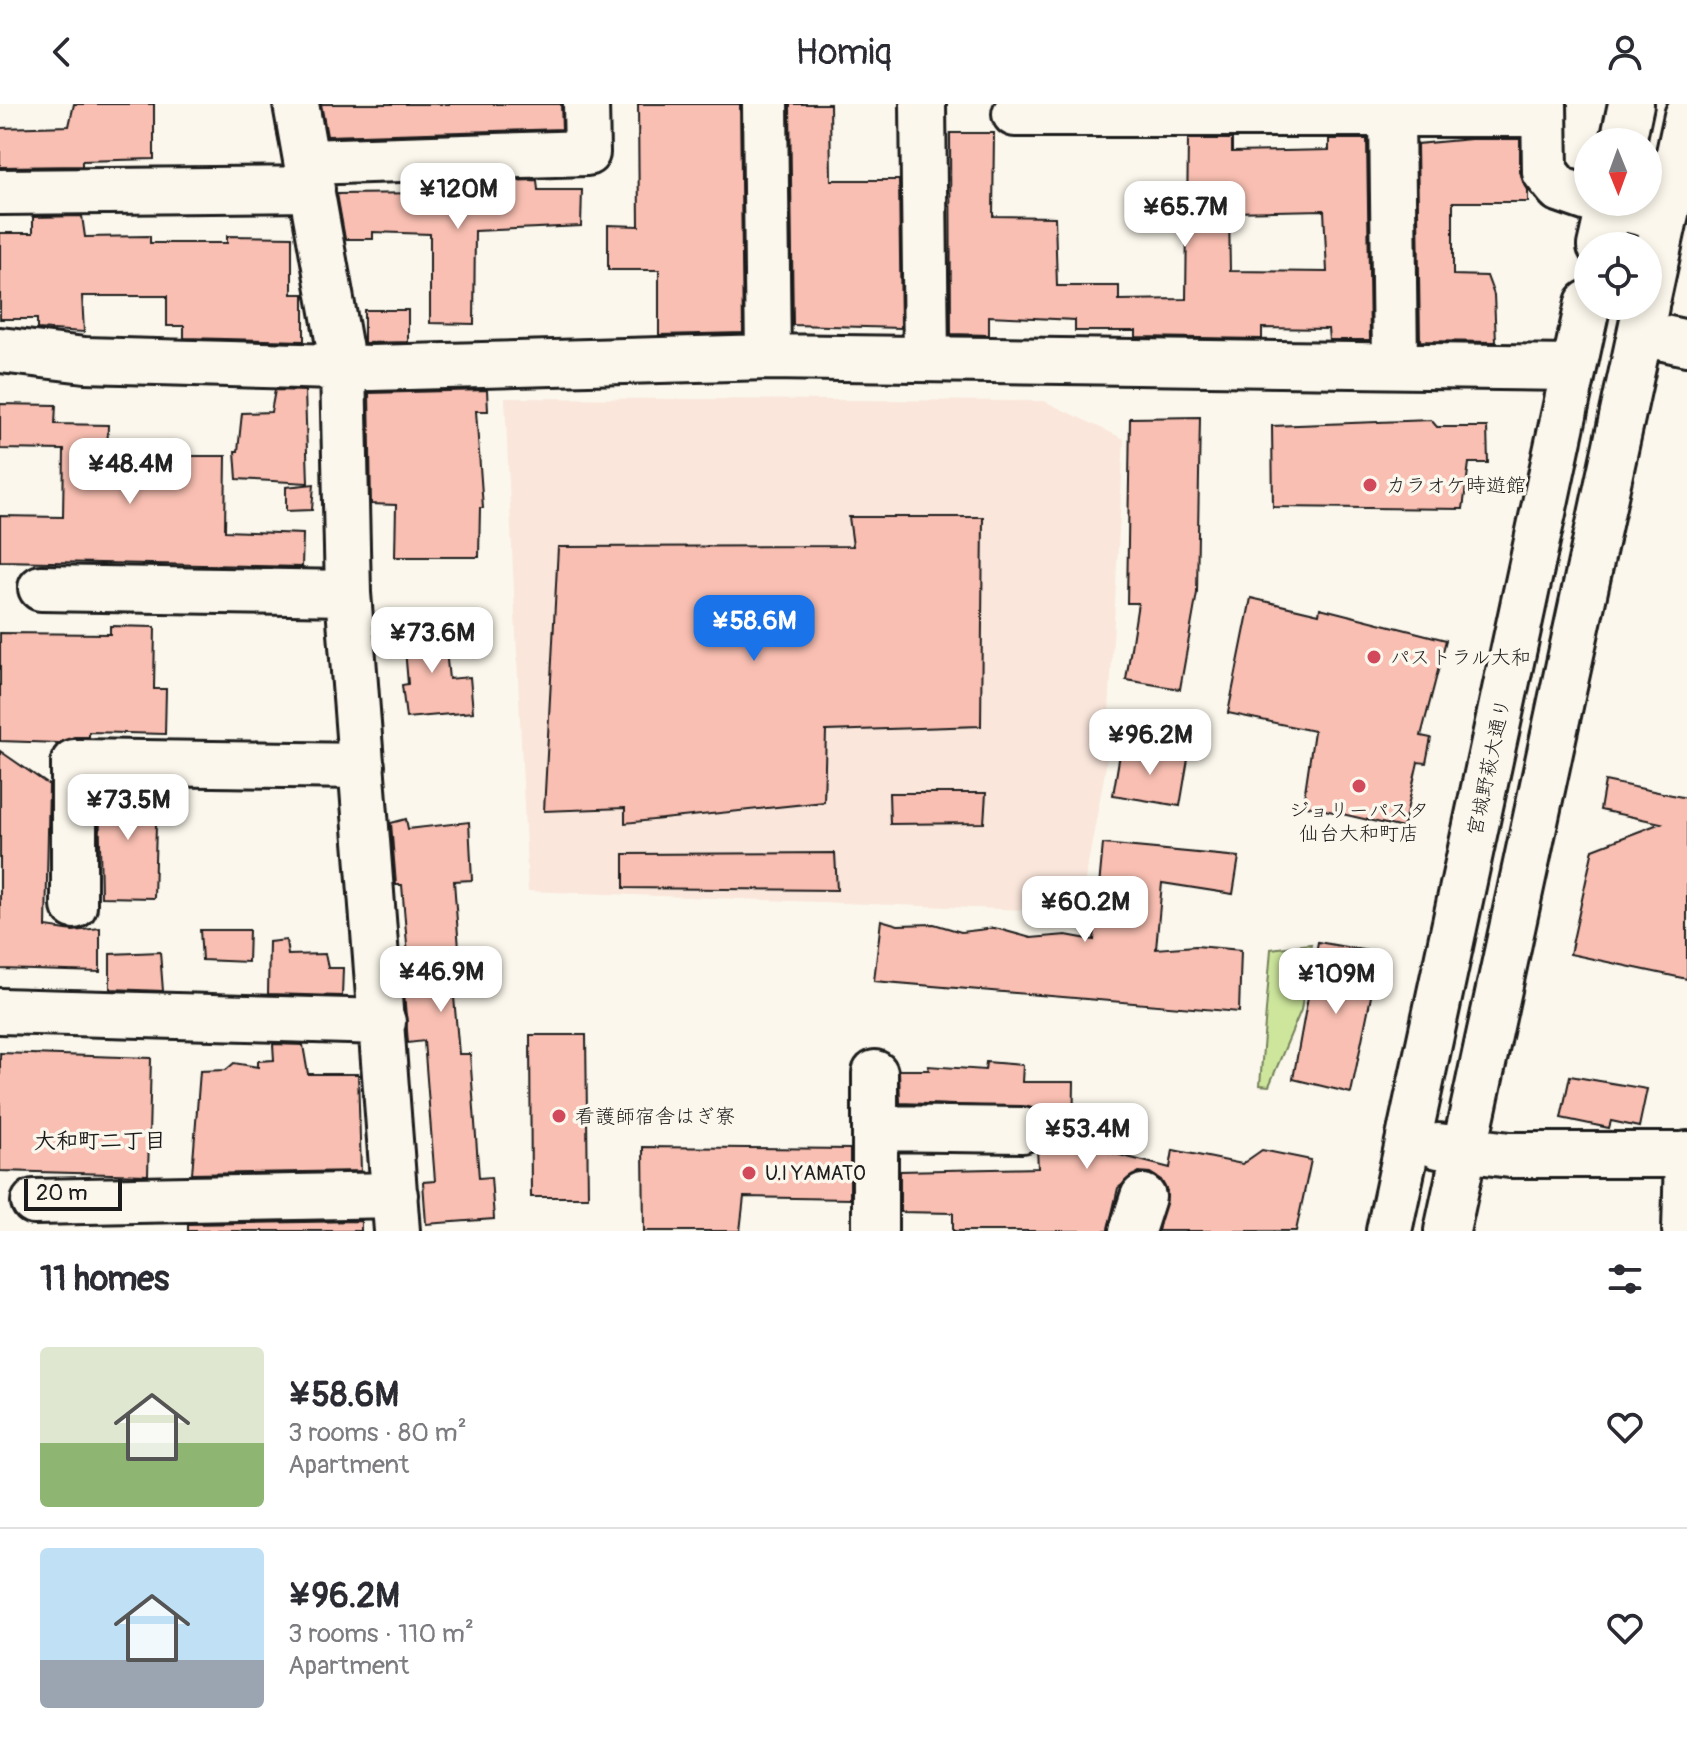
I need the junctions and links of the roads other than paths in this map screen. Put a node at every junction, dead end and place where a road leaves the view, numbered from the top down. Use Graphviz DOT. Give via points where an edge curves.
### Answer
graph roads {
  1 [pos="296,104"];
  2 [pos="586,104"];
  3 [pos="765,104"];
  4 [pos="923,104"];
  5 [pos="1631,104"];
  6 [pos="1544,109"];
  7 [pos="1015,114"];
  8 [pos="1392,114"];
  9 [pos="1687,116"];
  10 [pos="1626,128"];
  11 [pos="309,175"];
  12 [pos="0,192"];
  13 [pos="1574,197"];
  14 [pos="1641,216"];
  15 [pos="1665,219"];
  16 [pos="1662,233"];
  17 [pos="1584,320"];
  18 [pos="1643,320"];
  19 [pos="1656,320"];
  20 [pos="1687,343"];
  21 [pos="0,350"];
  22 [pos="768,357"];
  23 [pos="926,357"];
  24 [pos="1395,364"];
  25 [pos="343,367"];
  26 [pos="1574,368"];
  27 [pos="41,588"];
  28 [pos="348,593"];
  29 [pos="362,766"];
  30 [pos="74,906"];
  31 [pos="0,1011"];
  32 [pos="383,1022"];
  33 [pos="875,1073"];
  34 [pos="875,1128"];
  35 [pos="1022,1130"];
  36 [pos="1409,1139"];
  37 [pos="1464,1152"];
  38 [pos="1687,1154"];
  39 [pos="34,1202"];
  40 [pos="396,1213"];
  41 [pos="132,1216"];
  42 [pos="875,1231"];
  43 [pos="1389,1231"];
  44 [pos="1447,1231"];
  45 [pos="1685,1231"];
  1 -- 11 [label="street"];
  2 -- 11 [label="street" via="587,153"];
  3 -- 22 [label="street"];
  4 -- 23 [label="street"];
  5 -- 10 [label="street"];
  6 -- 8 [label="street"];
  6 -- 13 [label="street" via="1545,172"];
  7 -- 8 [label="street"];
  8 -- 24 [label="street"];
  9 -- 15 [label="street"];
  11 -- 12 [label="street"];
  11 -- 25 [label="street"];
  14 -- 15 [label="street"];
  15 -- 16 [label="street"];
  17 -- 26 [label="street, 宮城野萩大通り"];
  18 -- 37 [label="street"];
  19 -- 20 [label="street"];
  21 -- 25 [label="street" via="85,360"];
  22 -- 23 [label="street"];
  22 -- 25 [label="street"];
  23 -- 24 [label="street"];
  24 -- 26 [label="street"];
  25 -- 28 [label="street"];
  26 -- 36 [label="street, 宮城野萩大通り"];
  27 -- 28 [label="street"];
  28 -- 29 [label="street"];
  29 -- 30 [label="street" via="74,762"];
  29 -- 32 [label="street"];
  31 -- 32 [label="street"];
  32 -- 40 [label="street"];
  33 -- 34 [label="street"];
  34 -- 35 [label="street"];
  34 -- 42 [label="street"];
  36 -- 37 [label="street"];
  36 -- 43 [label="street, 宮城野萩大通り"];
  37 -- 38 [label="street"];
  37 -- 44 [label="street"];
  38 -- 45 [label="street"];
  39 -- 41 [label="street"];
  40 -- 41 [label="street"];
}
